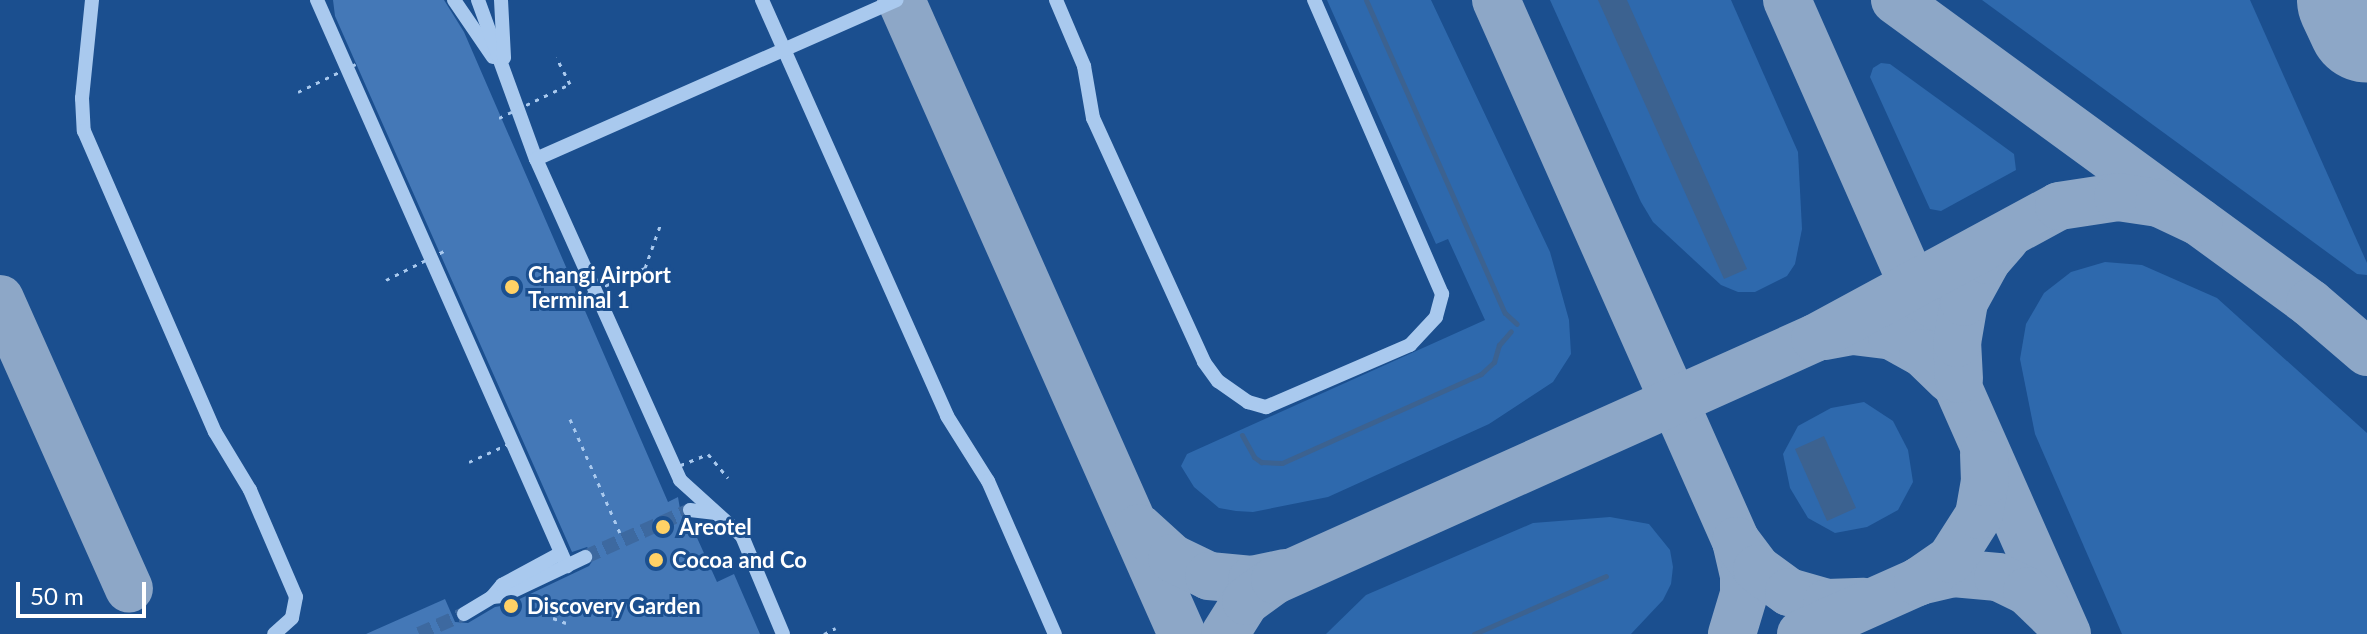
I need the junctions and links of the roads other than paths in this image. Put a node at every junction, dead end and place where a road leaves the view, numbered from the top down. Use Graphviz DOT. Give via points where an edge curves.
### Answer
graph roads {
  1 [pos="92,0"];
  2 [pos="317,0"];
  3 [pos="454,0"];
  4 [pos="478,0"];
  5 [pos="501,0"];
  6 [pos="762,0"];
  7 [pos="896,0"];
  8 [pos="1056,0"];
  9 [pos="1314,0"];
  10 [pos="784,51"];
  11 [pos="504,74"];
  12 [pos="536,159"];
  13 [pos="690,510"];
  14 [pos="721,517"];
  15 [pos="585,557"];
  16 [pos="564,560"];
  17 [pos="464,614"];
  18 [pos="274,634"];
  19 [pos="783,634"];
  20 [pos="1055,634"];
  1 -- 18 [label="lane" via="82,98 84,131 215,432 255,502 296,597 292,618"];
  2 -- 16 [label="lane"];
  3 -- 11 [label="lane"];
  4 -- 11 [label="lane"];
  5 -- 11 [label="lane"];
  6 -- 10 [label="lane"];
  7 -- 10 [label="lane"];
  8 -- 9 [label="lane" via="1084,66 1093,118 1204,362 1218,381 1248,402 1266,407 1396,353 1422,336 1436,317 1442,294"];
  10 -- 12 [label="lane"];
  10 -- 20 [label="lane" via="947,416 988,481"];
  11 -- 12 [label="lane"];
  12 -- 14 [label="lane" via="680,480"];
  13 -- 14 [label="lane" via="709,510"];
  14 -- 19 [label="lane" via="742,536"];
  15 -- 16 [label="lane"];
  16 -- 17 [label="lane"];
}
